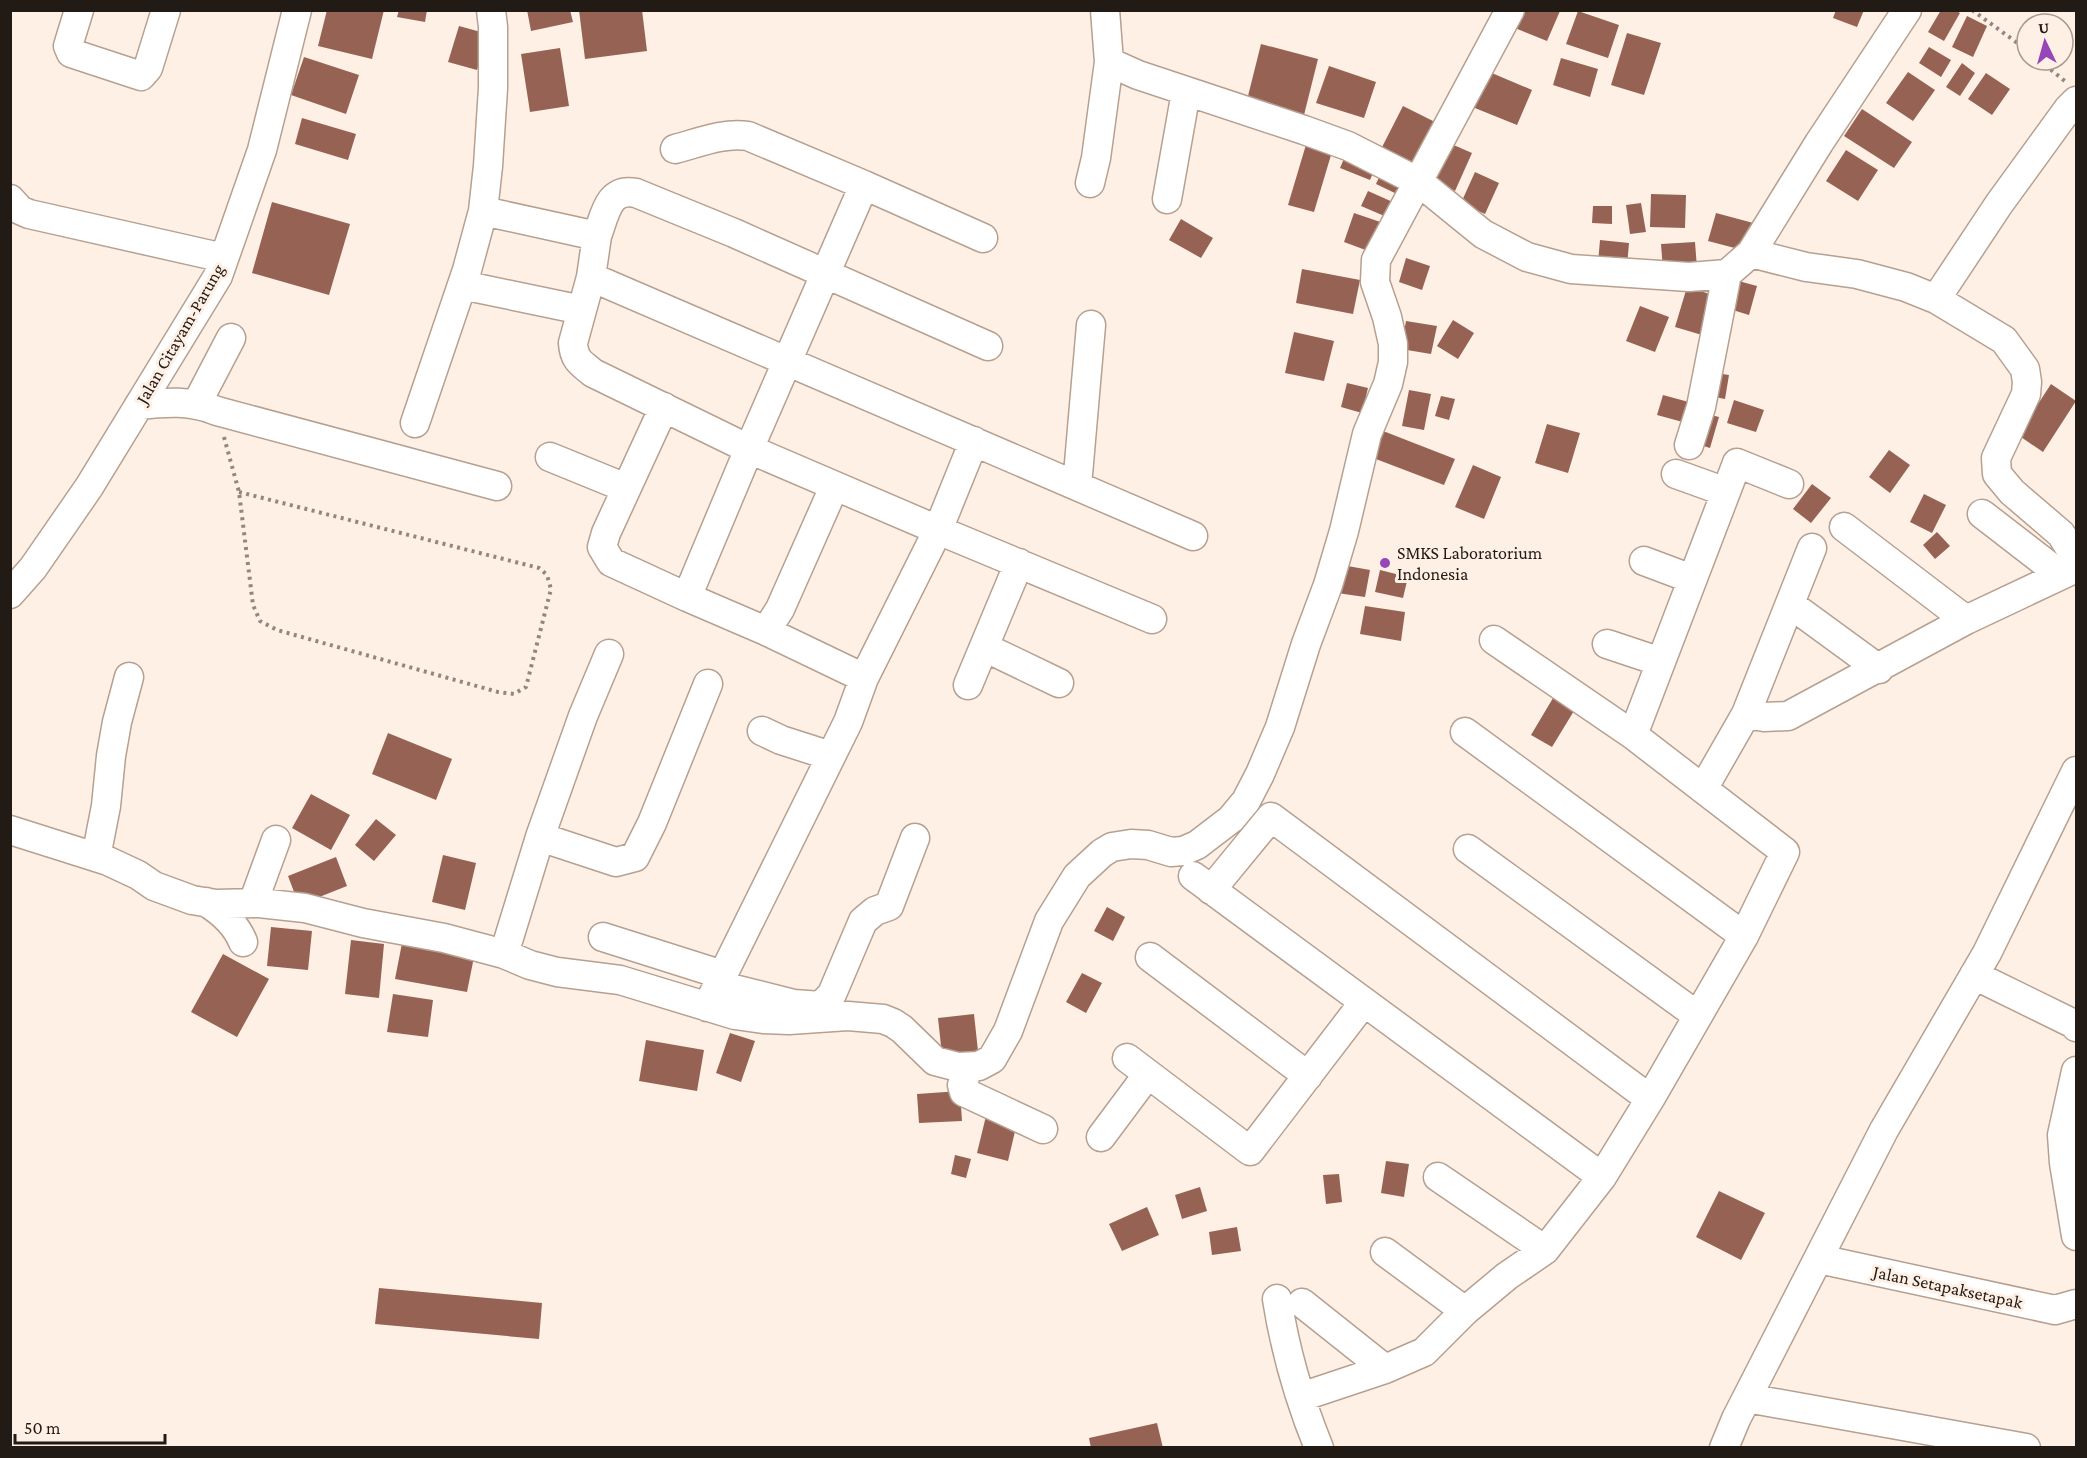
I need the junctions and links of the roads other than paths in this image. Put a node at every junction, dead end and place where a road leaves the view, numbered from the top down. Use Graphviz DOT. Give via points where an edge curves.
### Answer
graph roads {
  1 [pos="79,10"];
  2 [pos="166,10"];
  3 [pos="297,10"];
  4 [pos="491,10"];
  5 [pos="1105,10"];
  6 [pos="1510,10"];
  7 [pos="1907,10"];
  8 [pos="1109,62"];
  9 [pos="1186,92"];
  10 [pos="2073,93"];
  11 [pos="675,149"];
  12 [pos="1419,182"];
  13 [pos="1090,183"];
  14 [pos="864,186"];
  15 [pos="10,199"];
  16 [pos="1167,199"];
  17 [pos="483,212"];
  18 [pos="597,236"];
  19 [pos="983,238"];
  20 [pos="1751,253"];
  21 [pos="224,258"];
  22 [pos="824,273"];
  23 [pos="1727,274"];
  24 [pos="591,277"];
  25 [pos="462,285"];
  26 [pos="1936,298"];
  27 [pos="582,309"];
  28 [pos="1091,325"];
  29 [pos="231,338"];
  30 [pos="988,346"];
  31 [pos="787,362"];
  32 [pos="139,405"];
  33 [pos="206,408"];
  34 [pos="663,408"];
  35 [pos="416,423"];
  36 [pos="974,441"];
  37 [pos="1689,445"];
  38 [pos="748,449"];
  39 [pos="550,457"];
  40 [pos="1676,474"];
  41 [pos="1789,484"];
  42 [pos="497,486"];
  43 [pos="1077,486"];
  44 [pos="834,487"];
  45 [pos="626,488"];
  46 [pos="1726,492"];
  47 [pos="1982,514"];
  48 [pos="1844,527"];
  49 [pos="938,530"];
  50 [pos="1193,537"];
  51 [pos="1812,548"];
  52 [pos="1644,561"];
  53 [pos="1019,563"];
  54 [pos="2070,568"];
  55 [pos="1692,579"];
  56 [pos="10,594"];
  57 [pos="687,597"];
  58 [pos="1790,604"];
  59 [pos="1152,619"];
  60 [pos="1966,620"];
  61 [pos="766,631"];
  62 [pos="1494,640"];
  63 [pos="1607,644"];
  64 [pos="984,647"];
  65 [pos="609,654"];
  66 [pos="1660,662"];
  67 [pos="1879,669"];
  68 [pos="129,677"];
  69 [pos="864,678"];
  70 [pos="1059,683"];
  71 [pos="708,684"];
  72 [pos="968,685"];
  73 [pos="1746,714"];
  74 [pos="762,731"];
  75 [pos="1465,732"];
  76 [pos="1633,735"];
  77 [pos="831,756"];
  78 [pos="2076,771"];
  79 [pos="1703,789"];
  80 [pos="10,830"];
  81 [pos="540,837"];
  82 [pos="915,838"];
  83 [pos="276,840"];
  84 [pos="1468,849"];
  85 [pos="96,857"];
  86 [pos="206,902"];
  87 [pos="253,903"];
  88 [pos="1744,936"];
  89 [pos="603,937"];
  90 [pos="243,942"];
  91 [pos="504,954"];
  92 [pos="1150,957"];
  93 [pos="1974,975"];
  94 [pos="716,989"];
  95 [pos="1364,1002"];
  96 [pos="1698,1016"];
  97 [pos="2076,1027"];
  98 [pos="969,1067"];
  99 [pos="2076,1071"];
  100 [pos="1308,1076"];
  101 [pos="1650,1099"];
  102 [pos="1043,1129"];
  103 [pos="1101,1137"];
  104 [pos="1438,1177"];
  105 [pos="1602,1177"];
  106 [pos="2076,1236"];
  107 [pos="1545,1250"];
  108 [pos="1385,1252"];
  109 [pos="1819,1259"];
  110 [pos="2076,1304"];
  111 [pos="1465,1311"];
  112 [pos="1385,1369"];
  113 [pos="1301,1397"];
  114 [pos="1747,1398"];
  115 [pos="1319,1448"];
  116 [pos="1724,1448"];
  117 [pos="2026,1448"];
  1 -- 2 [label="street" via="68,46 71,53 141,76 148,68"];
  3 -- 21 [label="street, Jalan Citayam-Parung" via="262,150"];
  4 -- 17 [label="street" via="493,88"];
  5 -- 8 [label="street"];
  6 -- 12 [label="street"];
  7 -- 20 [label="street"];
  8 -- 9 [label="street"];
  8 -- 13 [label="street"];
  9 -- 12 [label="street" via="1348,146"];
  9 -- 16 [label="street"];
  10 -- 26 [label="street" via="2068,109"];
  11 -- 14 [label="street" via="737,134 748,136"];
  12 -- 23 [label="street" via="1483,234 1527,257 1606,272 1689,277"];
  12 -- 98 [label="street" via="1376,260 1375,282 1393,344 1388,384 1367,434 1328,585 1280,727 1246,801 1231,819 1197,845 1171,852 1148,845 1112,848 1077,876 1049,921 1003,1040 992,1059"];
  14 -- 19 [label="street"];
  14 -- 22 [label="street"];
  15 -- 21 [label="street" via="29,214"];
  17 -- 18 [label="street"];
  17 -- 25 [label="street"];
  18 -- 22 [label="street" via="612,200 625,191 652,198"];
  18 -- 24 [label="street"];
  20 -- 23 [label="street"];
  20 -- 26 [label="street" via="1806,267 1857,274"];
  21 -- 32 [label="street, Jalan Citayam-Parung" via="218,276"];
  22 -- 30 [label="street"];
  22 -- 31 [label="street"];
  23 -- 37 [label="street" via="1701,407"];
  24 -- 27 [label="street"];
  24 -- 31 [label="street"];
  25 -- 27 [label="street"];
  25 -- 35 [label="street"];
  26 -- 54 [label="street" via="2004,340 2025,369 2026,394 1996,458 1997,474 2061,534"];
  27 -- 34 [label="street" via="573,344 581,363"];
  28 -- 43 [label="street"];
  29 -- 33 [label="street"];
  31 -- 36 [label="street"];
  31 -- 38 [label="street"];
  32 -- 33 [label="street" via="169,402"];
  32 -- 56 [label="street, Jalan Citayam-Parung" via="89,487 33,568"];
  33 -- 42 [label="street"];
  34 -- 38 [label="street"];
  34 -- 45 [label="street"];
  36 -- 43 [label="street"];
  36 -- 49 [label="street"];
  38 -- 44 [label="street"];
  38 -- 57 [label="street"];
  39 -- 45 [label="street"];
  40 -- 46 [label="street"];
  41 -- 46 [label="street" via="1737,463"];
  43 -- 50 [label="street"];
  44 -- 49 [label="street"];
  44 -- 61 [label="street" via="780,609"];
  45 -- 57 [label="street" via="602,547 611,562"];
  46 -- 55 [label="street"];
  47 -- 54 [label="street"];
  48 -- 60 [label="street"];
  49 -- 53 [label="street"];
  49 -- 69 [label="street"];
  51 -- 58 [label="street"];
  52 -- 55 [label="street"];
  53 -- 59 [label="street"];
  53 -- 64 [label="street"];
  54 -- 60 [label="street"];
  55 -- 66 [label="street"];
  57 -- 61 [label="street"];
  58 -- 67 [label="street"];
  58 -- 73 [label="street"];
  60 -- 67 [label="street"];
  61 -- 69 [label="street"];
  62 -- 76 [label="street"];
  63 -- 66 [label="street"];
  64 -- 70 [label="street"];
  64 -- 72 [label="street"];
  65 -- 81 [label="street"];
  66 -- 76 [label="street"];
  67 -- 73 [label="street" via="1788,716"];
  68 -- 85 [label="street" via="111,756"];
  69 -- 77 [label="street"];
  71 -- 81 [label="street" via="652,824 634,857 616,862"];
  73 -- 79 [label="street"];
  74 -- 77 [label="street"];
  75 -- 88 [label="street"];
  76 -- 79 [label="street"];
  77 -- 94 [label="street"];
  78 -- 93 [label="street"];
  79 -- 88 [label="street" via="1785,852"];
  80 -- 85 [label="street"];
  81 -- 91 [label="street"];
  82 -- 94 [label="street" via="889,906 863,921 832,994 821,1006"];
  83 -- 87 [label="street"];
  84 -- 96 [label="street"];
  85 -- 86 [label="street" via="154,886"];
  86 -- 87 [label="street"];
  86 -- 90 [label="street" via="233,924"];
  87 -- 91 [label="street" via="305,908"];
  88 -- 96 [label="street"];
  89 -- 94 [label="street"];
  91 -- 94 [label="street" via="557,972 630,983"];
  92 -- 100 [label="street"];
  93 -- 97 [label="street"];
  93 -- 109 [label="street" via="1884,1130"];
  94 -- 98 [label="street" via="735,1015 789,1020 883,1019 902,1029 935,1061"];
  95 -- 100 [label="street"];
  95 -- 101 [label="street" via="1202,883 1271,817"];
  95 -- 105 [label="street"];
  96 -- 101 [label="street"];
  98 -- 102 [label="street" via="962,1085 964,1092"];
  99 -- 106 [label="street" via="2062,1136"];
  100 -- 103 [label="street" via="1250,1151 1138,1066"];
  101 -- 105 [label="street"];
  104 -- 107 [label="street"];
  105 -- 107 [label="street"];
  107 -- 111 [label="street"];
  108 -- 111 [label="street"];
  109 -- 110 [label="street, Jalan Setapaksetapak" via="2055,1310"];
  109 -- 114 [label="street"];
  111 -- 112 [label="street" via="1424,1352"];
  112 -- 113 [label="street"];
  112 -- 113 [label="street" via="1289,1301 1286,1351"];
  113 -- 115 [label="street"];
  114 -- 116 [label="street"];
  114 -- 117 [label="street"];
}
